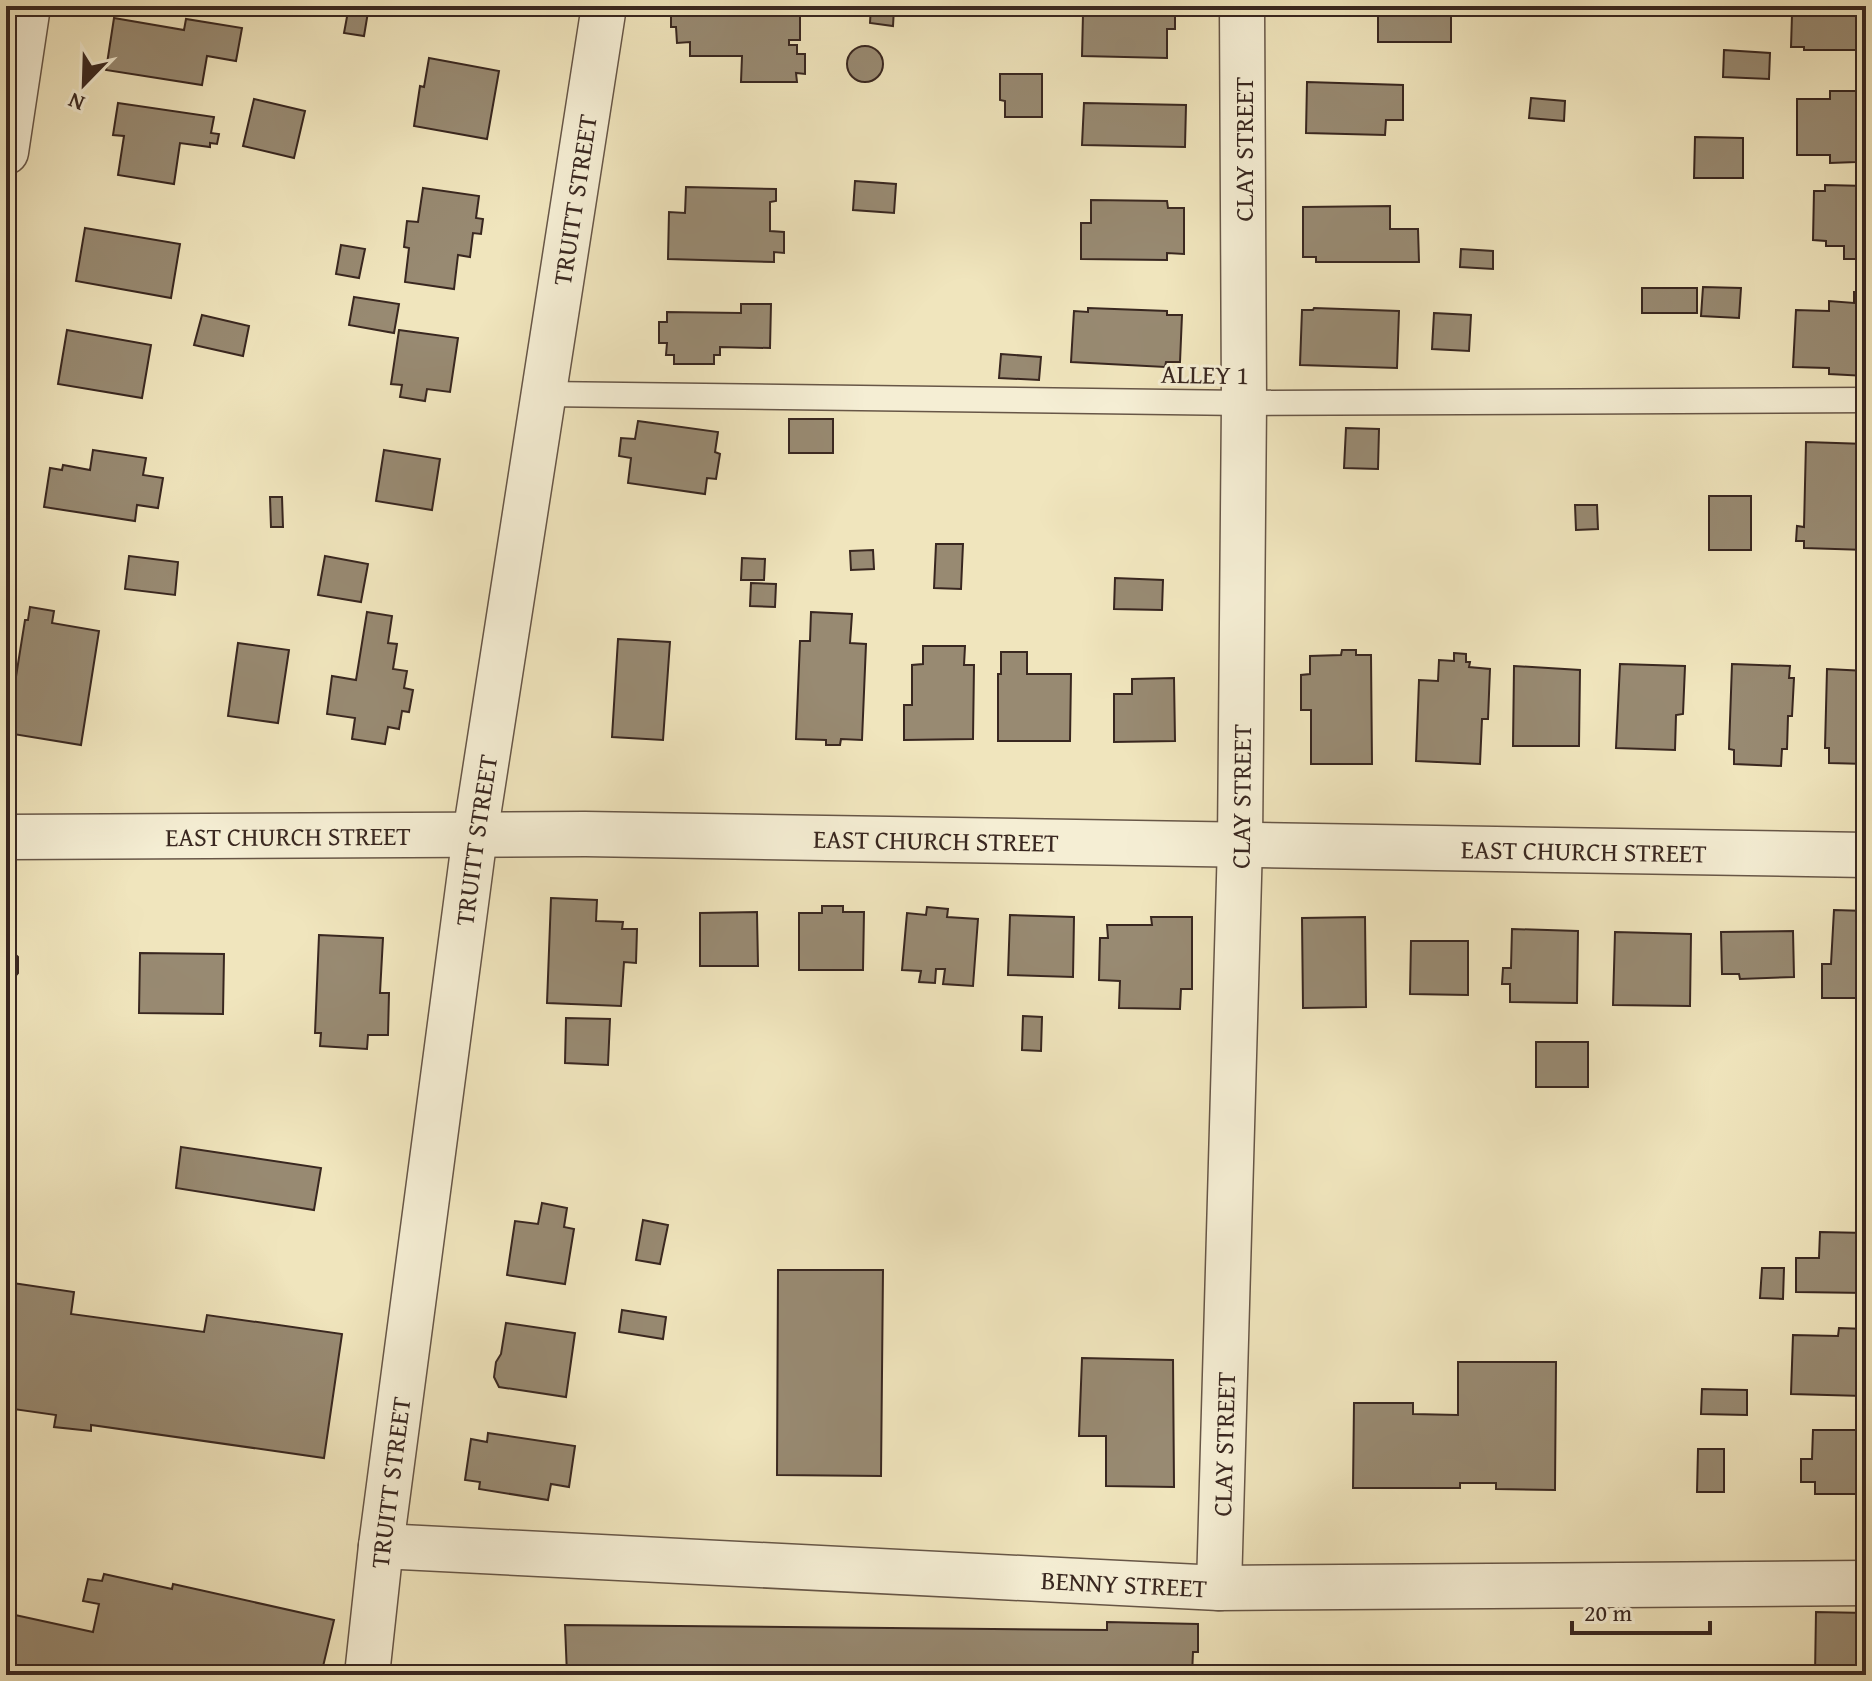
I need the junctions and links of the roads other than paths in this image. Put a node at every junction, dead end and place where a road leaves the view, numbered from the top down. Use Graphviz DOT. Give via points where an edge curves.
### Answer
graph roads {
  1 [pos="28,6"];
  2 [pos="604,6"];
  3 [pos="1242,6"];
  4 [pos="6,152"];
  5 [pos="544,394"];
  6 [pos="1866,400"];
  7 [pos="1244,403"];
  8 [pos="475,835"];
  9 [pos="6,837"];
  10 [pos="1240,843"];
  11 [pos="1866,855"];
  12 [pos="381,1546"];
  13 [pos="1866,1583"];
  14 [pos="1219,1588"];
  15 [pos="367,1675"];
  1 -- 4 [label="street"];
  2 -- 5 [label="street, TRUITT STREET"];
  3 -- 7 [label="street, CLAY STREET"];
  5 -- 7 [label="lane, ALLEY 1"];
  5 -- 8 [label="street, TRUITT STREET"];
  6 -- 7 [label="lane, ALLEY 1"];
  7 -- 10 [label="street, CLAY STREET"];
  8 -- 9 [label="street, EAST CHURCH STREET"];
  8 -- 10 [label="street, EAST CHURCH STREET"];
  8 -- 12 [label="street, TRUITT STREET"];
  10 -- 11 [label="street, EAST CHURCH STREET"];
  10 -- 14 [label="street, CLAY STREET"];
  12 -- 14 [label="street, BENNY STREET"];
  12 -- 15 [label="street, TRUITT STREET"];
  13 -- 14 [label="street, BENNY STREET"];
}
